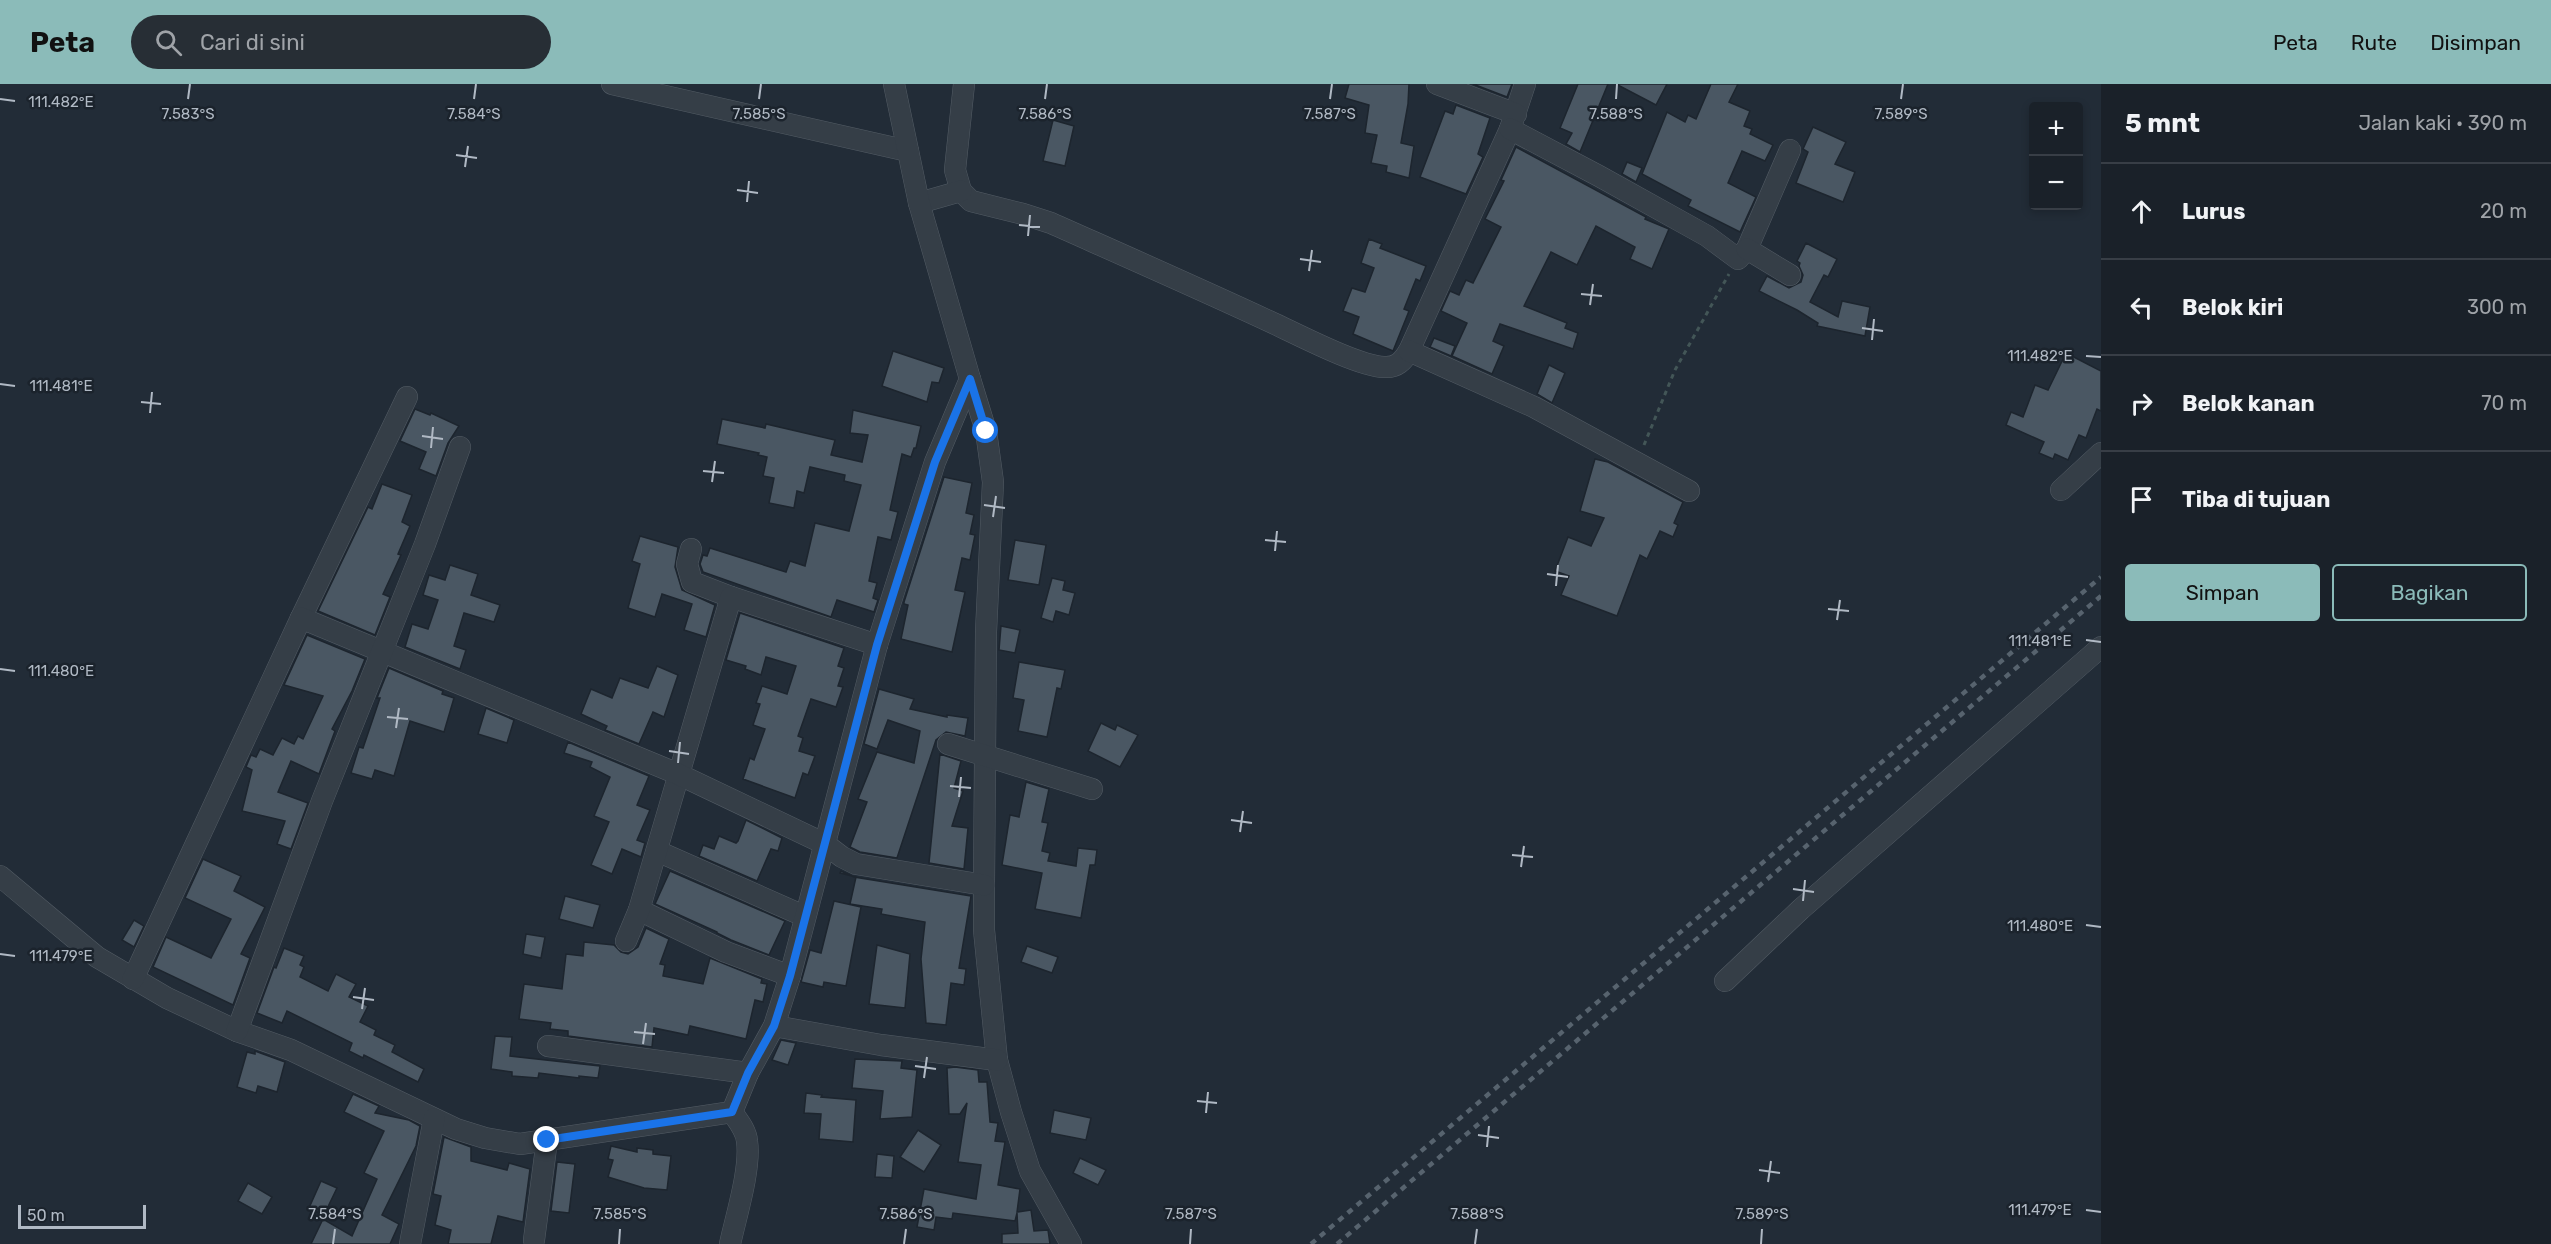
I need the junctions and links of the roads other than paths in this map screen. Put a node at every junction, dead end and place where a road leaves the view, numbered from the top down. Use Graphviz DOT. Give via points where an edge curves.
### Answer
graph roads {
  1 [pos="612,84"];
  2 [pos="894,84"];
  3 [pos="964,84"];
  4 [pos="1437,84"];
  5 [pos="1525,84"];
  6 [pos="1513,122"];
  7 [pos="1790,150"];
  8 [pos="908,151"];
  9 [pos="937,198"];
  10 [pos="1742,254"];
  11 [pos="1790,275"];
  12 [pos="1409,351"];
  13 [pos="970,379"];
  14 [pos="407,397"];
  15 [pos="460,447"];
  16 [pos="2101,453"];
  17 [pos="2061,490"];
  18 [pos="1689,491"];
  19 [pos="691,549"];
  20 [pos="732,597"];
  21 [pos="301,618"];
  22 [pos="877,645"];
  23 [pos="2101,647"];
  24 [pos="381,652"];
  25 [pos="948,744"];
  26 [pos="984,754"];
  27 [pos="678,774"];
  28 [pos="1092,789"];
  29 [pos="825,844"];
  30 [pos="657,851"];
  31 [pos="0,876"];
  32 [pos="984,885"];
  33 [pos="639,910"];
  34 [pos="804,916"];
  35 [pos="626,940"];
  36 [pos="790,976"];
  37 [pos="133,979"];
  38 [pos="1725,981"];
  39 [pos="774,1026"];
  40 [pos="237,1031"];
  41 [pos="548,1046"];
  42 [pos="998,1060"];
  43 [pos="748,1073"];
  44 [pos="732,1112"];
  45 [pos="434,1119"];
  46 [pos="547,1140"];
  47 [pos="534,1240"];
  48 [pos="410,1244"];
  49 [pos="730,1244"];
  50 [pos="1071,1244"];
  1 -- 8 [label="street"];
  2 -- 8 [label="street"];
  3 -- 9 [label="street" via="955,170"];
  4 -- 6 [label="street"];
  5 -- 6 [label="street"];
  6 -- 10 [label="street" via="1599,176"];
  6 -- 12 [label="street"];
  7 -- 10 [label="street"];
  8 -- 9 [label="street"];
  9 -- 12 [label="street" via="971,201 1051,223 1370,364 1395,367"];
  9 -- 13 [label="street"];
  10 -- 11 [label="street"];
  12 -- 18 [label="street" via="1534,406"];
  13 -- 22 [label="street" via="935,462"];
  13 -- 26 [label="street" via="986,431 993,482"];
  14 -- 21 [label="street"];
  15 -- 24 [label="street"];
  16 -- 17 [label="street"];
  19 -- 20 [label="street" via="687,564 692,582"];
  20 -- 22 [label="street"];
  20 -- 27 [label="street"];
  21 -- 24 [label="street"];
  21 -- 37 [label="street"];
  22 -- 29 [label="street"];
  23 -- 38 [label="street" via="1800,909"];
  24 -- 27 [label="street"];
  24 -- 40 [label="street"];
  25 -- 26 [label="street"];
  26 -- 28 [label="street"];
  26 -- 32 [label="street"];
  27 -- 29 [label="street"];
  27 -- 30 [label="street"];
  29 -- 32 [label="street" via="856,864"];
  29 -- 34 [label="street"];
  30 -- 33 [label="street"];
  30 -- 34 [label="street"];
  31 -- 37 [label="street" via="97,957"];
  32 -- 42 [label="street" via="984,930"];
  33 -- 35 [label="street"];
  33 -- 36 [label="street" via="726,952"];
  34 -- 36 [label="street"];
  36 -- 39 [label="street"];
  37 -- 40 [label="street"];
  39 -- 42 [label="street"];
  39 -- 43 [label="street"];
  40 -- 45 [label="street" via="291,1050"];
  41 -- 43 [label="street"];
  42 -- 50 [label="street" via="1030,1170"];
  43 -- 44 [label="street"];
  44 -- 46 [label="street"];
  44 -- 49 [label="street" via="743,1127 747,1162"];
  45 -- 46 [label="street" via="485,1138 520,1143"];
  45 -- 48 [label="street"];
  46 -- 47 [label="street"];
}
